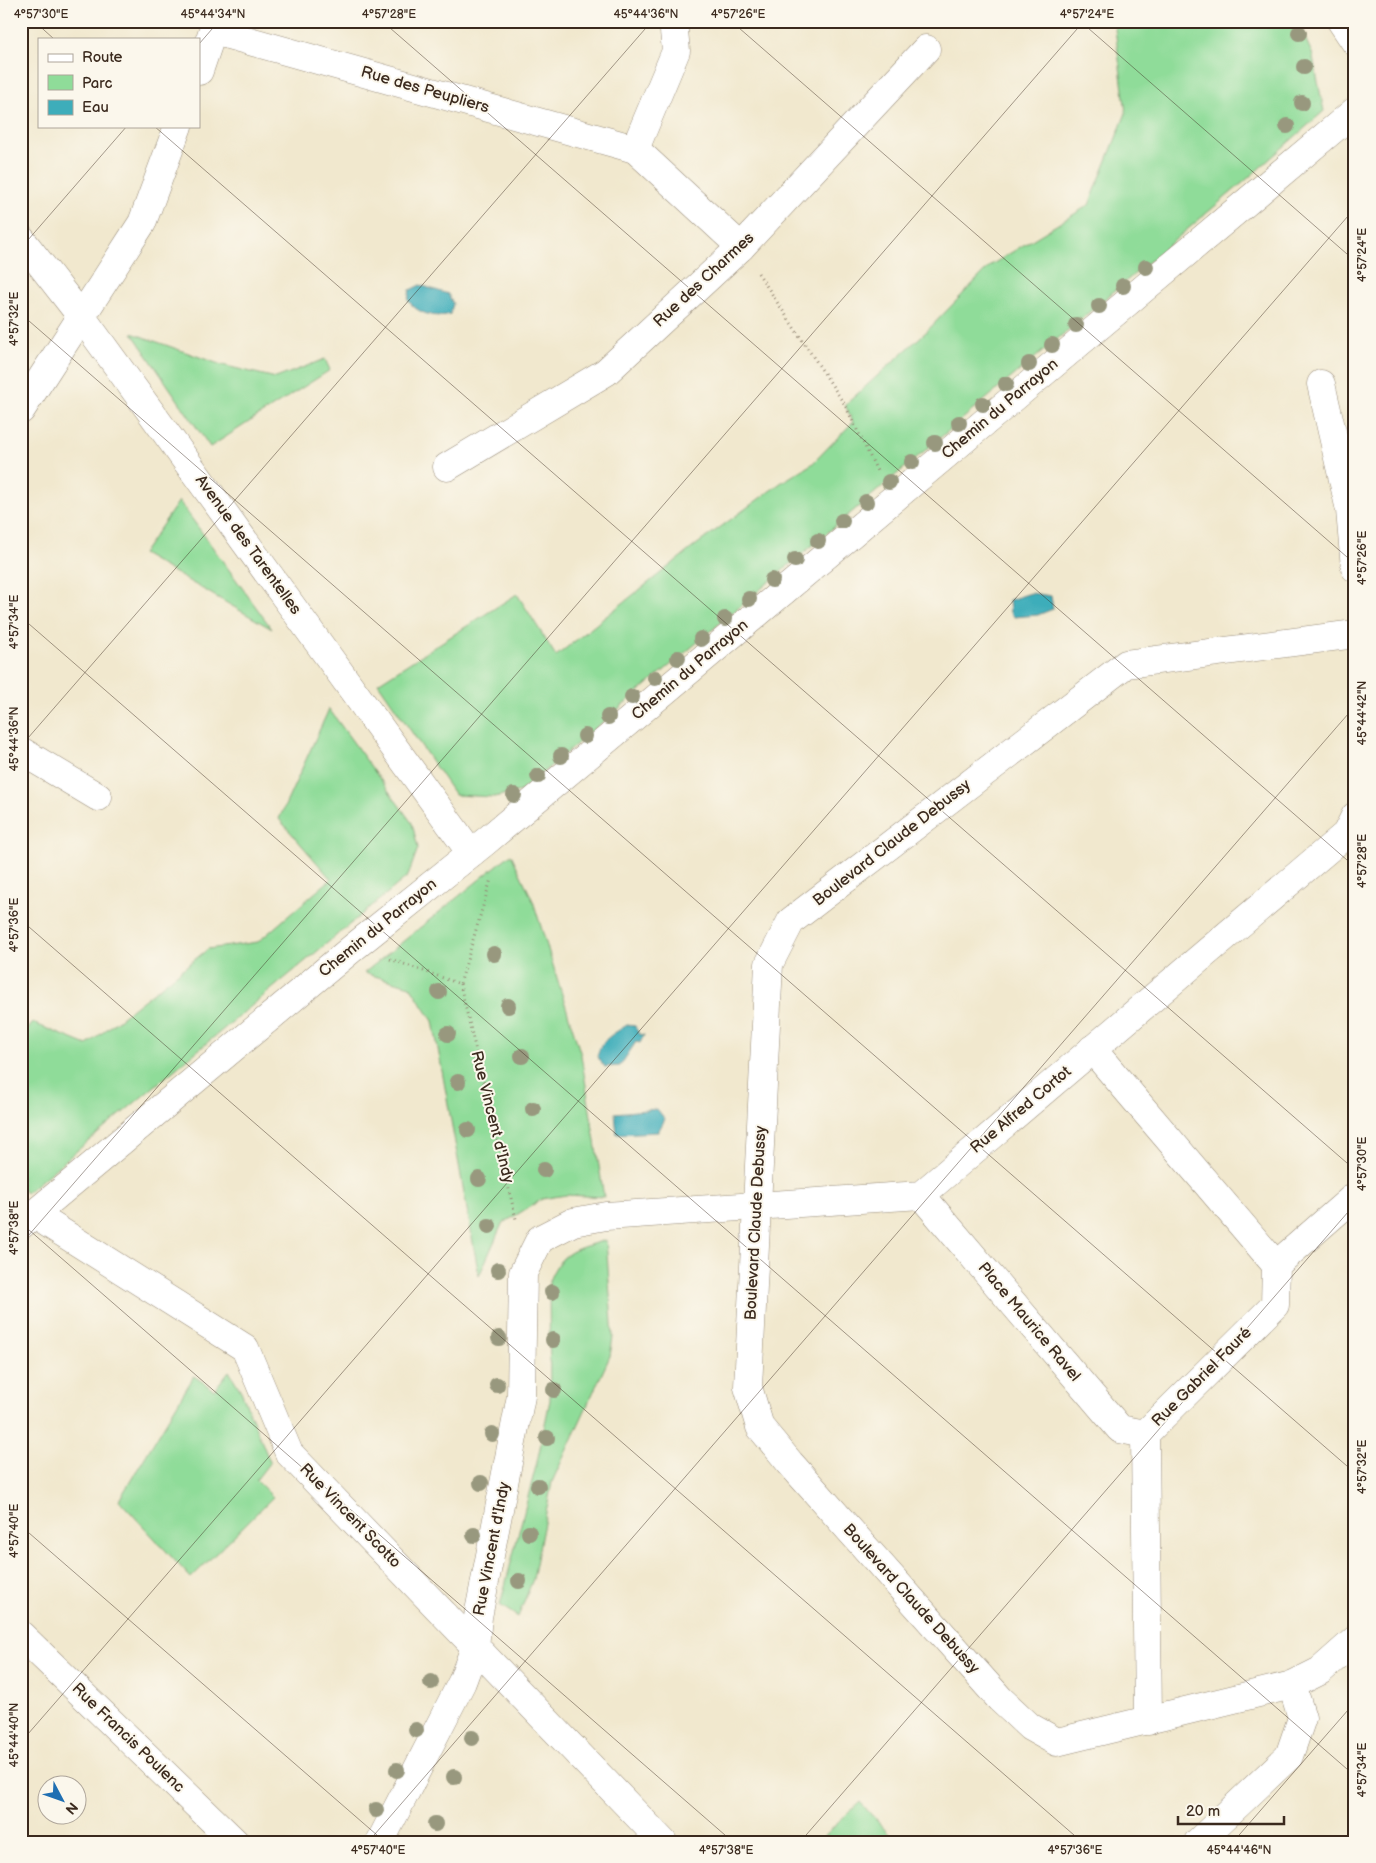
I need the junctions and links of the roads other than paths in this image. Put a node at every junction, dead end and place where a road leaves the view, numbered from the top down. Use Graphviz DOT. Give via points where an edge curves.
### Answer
graph roads {
  1 [pos="673,21"];
  2 [pos="1341,21"];
  3 [pos="215,26"];
  4 [pos="1355,42"];
  5 [pos="926,49"];
  6 [pos="200,68"];
  7 [pos="1355,111"];
  8 [pos="177,128"];
  9 [pos="635,149"];
  10 [pos="21,239"];
  11 [pos="741,247"];
  12 [pos="81,316"];
  13 [pos="1321,384"];
  14 [pos="21,410"];
  15 [pos="447,467"];
  16 [pos="1355,568"];
  17 [pos="1355,634"];
  18 [pos="21,750"];
  19 [pos="98,797"];
  20 [pos="1355,816"];
  21 [pos="472,853"];
  22 [pos="1092,1049"];
  23 [pos="921,1195"];
  24 [pos="1355,1196"];
  25 [pos="756,1207"];
  26 [pos="27,1219"];
  27 [pos="1276,1265"];
  28 [pos="1146,1434"];
  29 [pos="21,1635"];
  30 [pos="1355,1640"];
  31 [pos="475,1647"];
  32 [pos="1292,1685"];
  33 [pos="1148,1721"];
  34 [pos="235,1842"];
  35 [pos="380,1842"];
  36 [pos="663,1842"];
  37 [pos="1198,1842"];
  1 -- 9 [label="street" via="676,51"];
  2 -- 4 [label="street"];
  3 -- 6 [label="street"];
  3 -- 9 [label="street, Rue des Peupliers"];
  5 -- 11 [label="street, Rue des Charmes"];
  7 -- 21 [label="street, Chemin du Parrayon"];
  8 -- 12 [label="street" via="142,223"];
  9 -- 11 [label="street, Rue des Peupliers"];
  10 -- 12 [label="street, Avenue des Tarentelles"];
  11 -- 15 [label="street, Rue des Charmes" via="606,372"];
  12 -- 14 [label="street"];
  12 -- 21 [label="street, Avenue des Tarentelles"];
  13 -- 16 [label="street" via="1350,510"];
  17 -- 25 [label="street, Boulevard Claude Debussy" via="1126,664 791,921 769,964"];
  18 -- 19 [label="street"];
  20 -- 22 [label="street, Rue Alfred Cortot" via="1346,834"];
  21 -- 26 [label="street, Chemin du Parrayon"];
  22 -- 23 [label="street, Rue Alfred Cortot"];
  22 -- 27 [label="street"];
  23 -- 25 [label="street"];
  23 -- 28 [label="street, Place Maurice Ravel" via="1120,1429"];
  24 -- 27 [label="street"];
  25 -- 31 [label="street, Rue Vincent d'Indy" via="606,1216 573,1222 540,1239 523,1273 521,1396"];
  25 -- 33 [label="street, Boulevard Claude Debussy" via="748,1388 760,1427 1000,1699 1030,1727 1057,1742"];
  26 -- 31 [label="street, Rue Vincent Scotto" via="245,1348 289,1453"];
  27 -- 28 [label="street, Rue Gabriel Fauré" via="1275,1305"];
  28 -- 33 [label="street, Rue Gabriel Fauré"];
  29 -- 34 [label="street, Rue Francis Poulenc"];
  30 -- 32 [label="street, Boulevard Claude Debussy" via="1320,1671"];
  31 -- 35 [label="street, Rue Vincent d'Indy" via="462,1682"];
  31 -- 36 [label="street, Rue Vincent Scotto"];
  32 -- 33 [label="street, Boulevard Claude Debussy"];
  32 -- 37 [label="street" via="1302,1718 1288,1756"];
}
